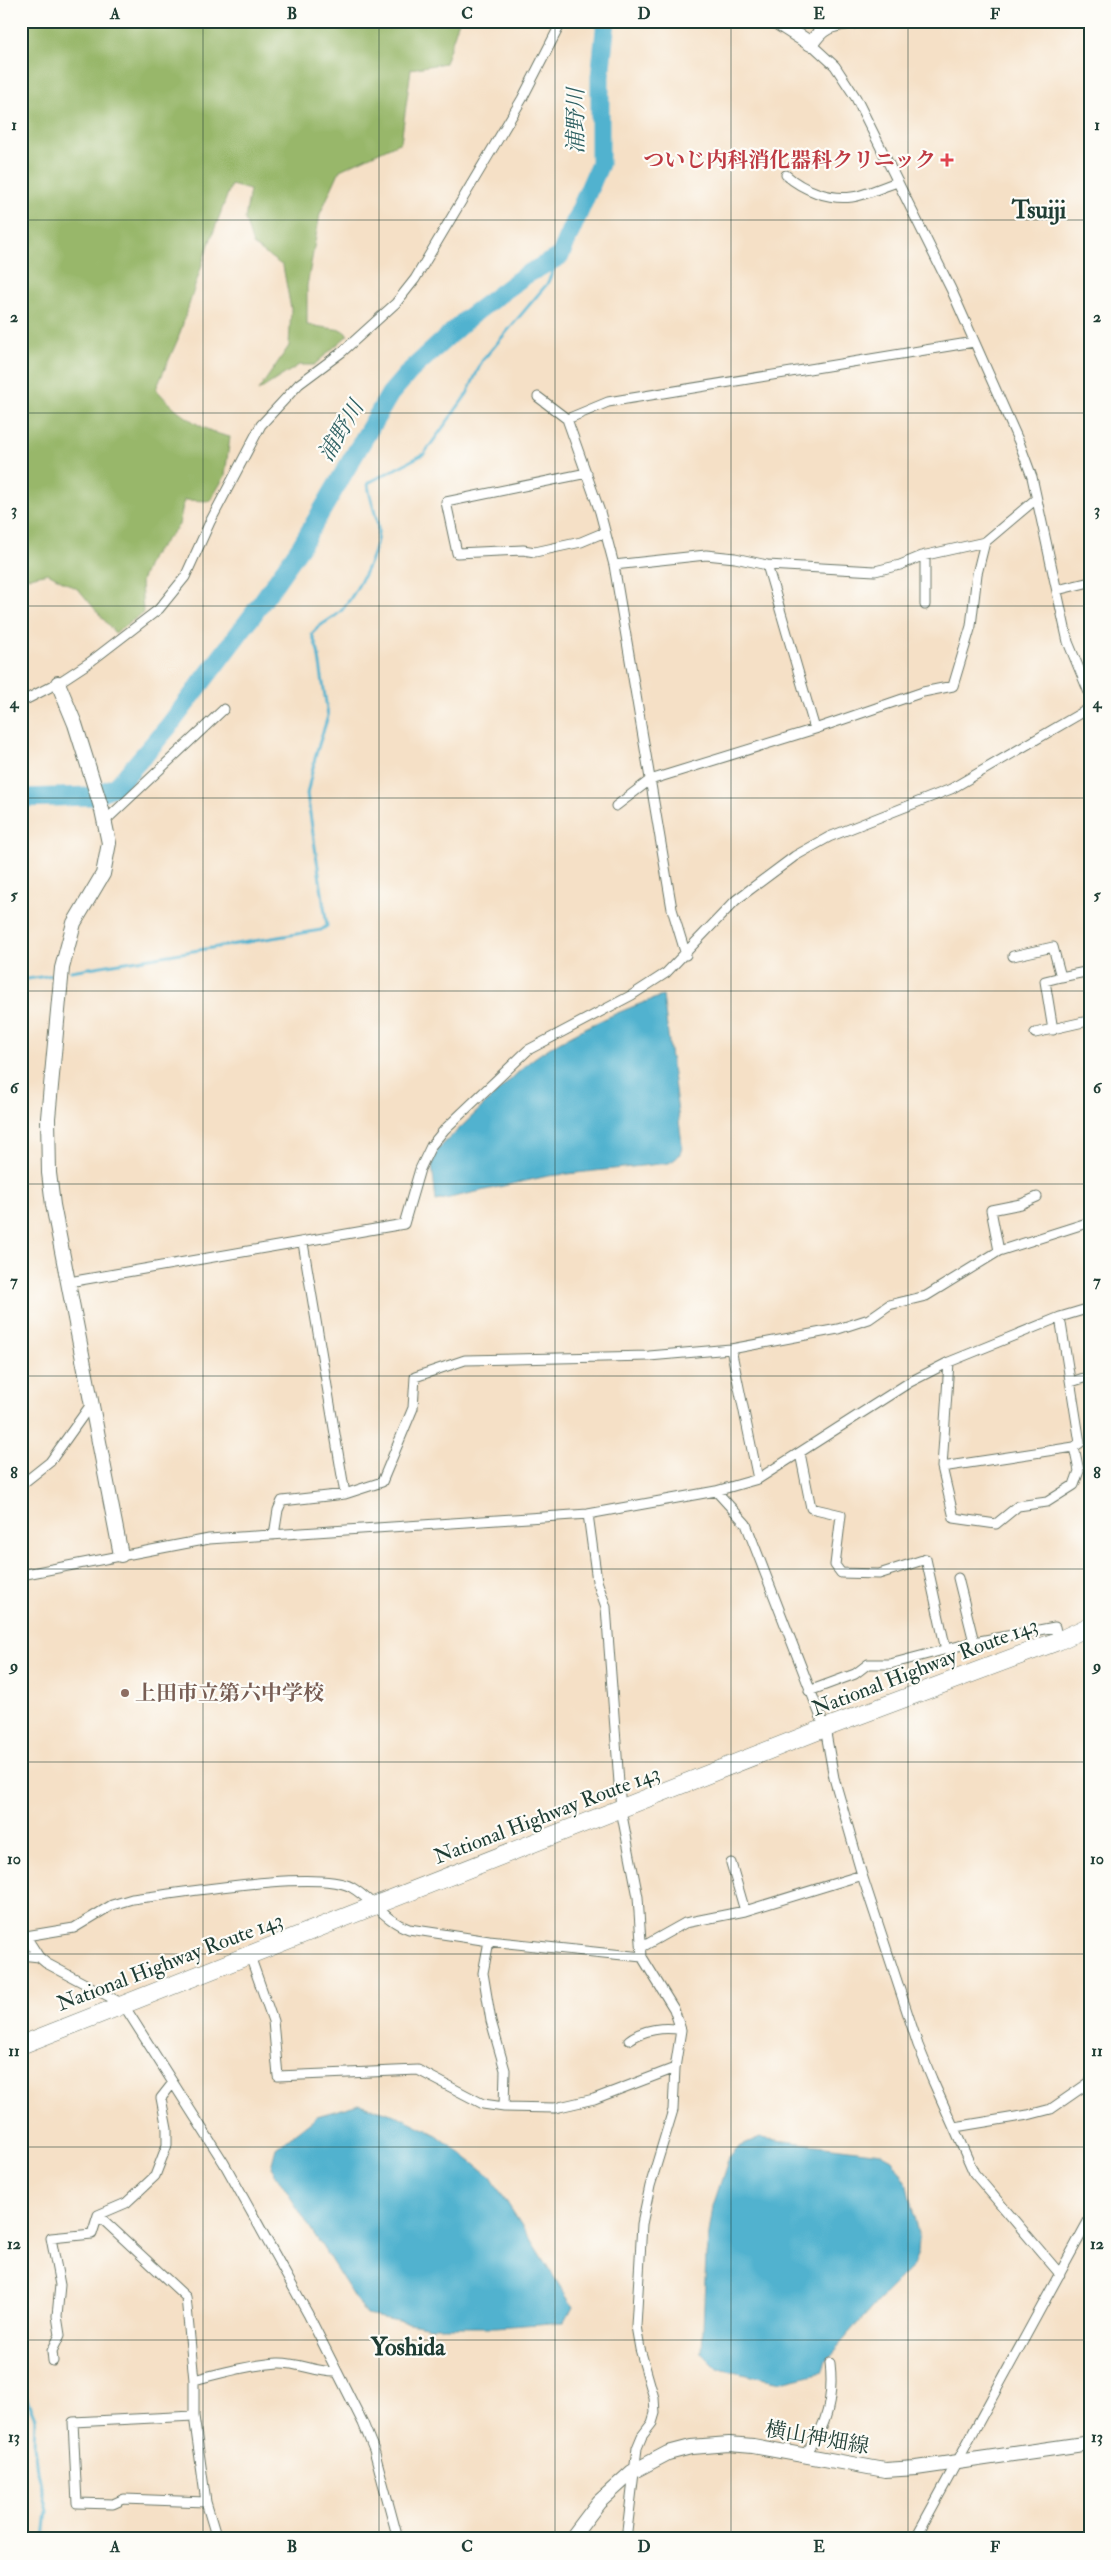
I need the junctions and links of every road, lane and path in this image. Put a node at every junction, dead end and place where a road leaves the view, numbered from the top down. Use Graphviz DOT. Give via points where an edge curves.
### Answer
graph roads {
  1 [pos="562,21"];
  2 [pos="775,21"];
  3 [pos="855,21"];
  4 [pos="817,26"];
  5 [pos="811,44"];
  6 [pos="786,175"];
  7 [pos="898,182"];
  8 [pos="974,342"];
  9 [pos="538,396"];
  10 [pos="567,419"];
  11 [pos="587,473"];
  12 [pos="1036,499"];
  13 [pos="606,532"];
  14 [pos="985,542"];
  15 [pos="925,555"];
  16 [pos="614,565"];
  17 [pos="767,565"];
  18 [pos="1090,582"];
  19 [pos="1057,590"];
  20 [pos="925,605"];
  21 [pos="58,683"];
  22 [pos="1090,694"];
  23 [pos="21,702"];
  24 [pos="1090,708"];
  25 [pos="224,709"];
  26 [pos="814,730"];
  27 [pos="650,780"];
  28 [pos="616,806"];
  29 [pos="104,816"];
  30 [pos="686,955"];
  31 [pos="1012,956"];
  32 [pos="1090,971"];
  33 [pos="1062,977"];
  34 [pos="1088,1021"];
  35 [pos="1053,1030"];
  36 [pos="1036,1034"];
  37 [pos="1037,1197"];
  38 [pos="1090,1222"];
  39 [pos="303,1243"];
  40 [pos="999,1250"];
  41 [pos="69,1282"];
  42 [pos="1090,1308"];
  43 [pos="1060,1317"];
  44 [pos="731,1349"];
  45 [pos="948,1362"];
  46 [pos="1090,1376"];
  47 [pos="1071,1382"];
  48 [pos="92,1403"];
  49 [pos="1074,1447"];
  50 [pos="800,1453"];
  51 [pos="942,1468"];
  52 [pos="758,1479"];
  53 [pos="21,1485"];
  54 [pos="716,1491"];
  55 [pos="345,1494"];
  56 [pos="588,1514"];
  57 [pos="274,1535"];
  58 [pos="121,1555"];
  59 [pos="21,1575"];
  60 [pos="958,1578"];
  61 [pos="1090,1626"];
  62 [pos="1058,1641"];
  63 [pos="974,1642"];
  64 [pos="946,1650"];
  65 [pos="809,1691"];
  66 [pos="825,1728"];
  67 [pos="621,1810"];
  68 [pos="731,1863"];
  69 [pos="862,1874"];
  70 [pos="374,1906"];
  71 [pos="745,1911"];
  72 [pos="24,1933"];
  73 [pos="489,1941"];
  74 [pos="642,1947"];
  75 [pos="21,1955"];
  76 [pos="250,1956"];
  77 [pos="39,1957"];
  78 [pos="642,1957"];
  79 [pos="123,2004"];
  80 [pos="682,2030"];
  81 [pos="629,2040"];
  82 [pos="21,2045"];
  83 [pos="675,2068"];
  84 [pos="1090,2082"];
  85 [pos="172,2084"];
  86 [pos="504,2108"];
  87 [pos="955,2127"];
  88 [pos="98,2215"];
  89 [pos="1090,2218"];
  90 [pos="1060,2274"];
  91 [pos="53,2361"];
  92 [pos="830,2363"];
  93 [pos="335,2372"];
  94 [pos="194,2380"];
  95 [pos="194,2416"];
  96 [pos="1090,2443"];
  97 [pos="804,2455"];
  98 [pos="954,2463"];
  99 [pos="632,2472"];
  100 [pos="206,2502"];
  101 [pos="217,2539"];
  102 [pos="398,2539"];
  103 [pos="571,2539"];
  104 [pos="626,2539"];
  105 [pos="915,2539"];
  1 -- 21 [label="street" via="522,99 396,304 282,400 261,425 184,577 159,609 119,642"];
  2 -- 5 [label="street"];
  3 -- 4 [label="street"];
  4 -- 5 [label="street"];
  5 -- 7 [label="street" via="842,75"];
  6 -- 7 [label="street" via="820,195 852,197"];
  7 -- 8 [label="street"];
  8 -- 10 [label="street" via="608,402"];
  8 -- 12 [label="street" via="1027,461"];
  9 -- 10 [label="street"];
  10 -- 11 [label="street"];
  11 -- 13 [label="street"];
  11 -- 13 [label="street" via="446,502 458,553 535,552 581,542"];
  12 -- 14 [label="street"];
  12 -- 19 [label="street"];
  13 -- 16 [label="street"];
  14 -- 15 [label="street"];
  14 -- 26 [label="street" via="977,574 971,626 953,686 923,692"];
  15 -- 17 [label="street" via="875,571"];
  15 -- 20 [label="street"];
  16 -- 17 [label="street" via="706,555"];
  16 -- 27 [label="street"];
  17 -- 26 [label="street"];
  18 -- 19 [label="street"];
  19 -- 22 [label="street" via="1068,642"];
  21 -- 23 [label="street"];
  21 -- 29 [label="street"];
  24 -- 30 [label="street" via="951,789 829,837 795,856 736,900"];
  25 -- 29 [label="street"];
  26 -- 27 [label="street"];
  27 -- 28 [label="street"];
  27 -- 30 [label="street" via="672,909"];
  29 -- 41 [label="street" via="109,843 105,865 98,885 74,923 64,954 48,1118 53,1205"];
  30 -- 39 [label="street" via="666,973 632,995 528,1050 444,1129 420,1169 404,1224"];
  31 -- 33 [label="street" via="1053,947"];
  32 -- 33 [label="street"];
  33 -- 35 [label="street" via="1045,981"];
  34 -- 35 [label="street"];
  35 -- 36 [label="street"];
  37 -- 40 [label="street" via="991,1210"];
  38 -- 40 [label="street"];
  39 -- 41 [label="street"];
  39 -- 55 [label="street"];
  40 -- 44 [label="street" via="926,1296 889,1305 869,1319 838,1329"];
  41 -- 48 [label="street"];
  42 -- 43 [label="street"];
  43 -- 45 [label="street"];
  43 -- 47 [label="street"];
  44 -- 52 [label="street"];
  44 -- 55 [label="street" via="649,1356 465,1360 416,1377 413,1408 382,1482"];
  45 -- 50 [label="street" via="910,1382"];
  45 -- 51 [label="street"];
  46 -- 47 [label="street"];
  47 -- 49 [label="street" via="1080,1443"];
  48 -- 53 [label="street" via="50,1462"];
  48 -- 58 [label="street"];
  49 -- 51 [label="street"];
  49 -- 51 [label="street" via="1079,1471 1074,1485 1047,1502 1018,1506 996,1524 954,1518"];
  50 -- 52 [label="street"];
  50 -- 64 [label="street" via="811,1508 840,1515 835,1565 841,1573 879,1574 926,1559"];
  52 -- 54 [label="street"];
  54 -- 56 [label="street"];
  54 -- 65 [label="street" via="746,1524"];
  55 -- 57 [label="street" via="282,1501"];
  56 -- 57 [label="street"];
  56 -- 67 [label="street" via="597,1581 606,1607"];
  57 -- 58 [label="street" via="210,1539"];
  58 -- 59 [label="street"];
  60 -- 63 [label="street"];
  61 -- 62 [label="highway, National Highway Route 143"];
  62 -- 63 [label="street" via="1055,1627"];
  62 -- 66 [label="highway, National Highway Route 143"];
  63 -- 64 [label="street"];
  64 -- 65 [label="street" via="890,1664 868,1664 855,1674"];
  65 -- 66 [label="street"];
  66 -- 67 [label="highway, National Highway Route 143"];
  66 -- 69 [label="street" via="834,1778"];
  67 -- 70 [label="highway, National Highway Route 143"];
  67 -- 74 [label="street" via="638,1897"];
  68 -- 71 [label="street"];
  69 -- 71 [label="street"];
  69 -- 87 [label="street" via="918,2045"];
  70 -- 72 [label="street" via="351,1888 335,1882 263,1882 132,1899 112,1905 74,1928"];
  70 -- 73 [label="street" via="409,1929"];
  70 -- 76 [label="highway, National Highway Route 143"];
  71 -- 74 [label="street" via="685,1923"];
  72 -- 77 [label="street"];
  73 -- 78 [label="street"];
  73 -- 86 [label="street" via="484,1973 491,2021 505,2070"];
  74 -- 78 [label="street"];
  75 -- 77 [label="street"];
  76 -- 79 [label="highway, National Highway Route 143"];
  76 -- 86 [label="street" via="274,2021 278,2076 418,2070 483,2104"];
  77 -- 79 [label="street"];
  78 -- 80 [label="street" via="674,2009"];
  79 -- 82 [label="highway, National Highway Route 143"];
  79 -- 85 [label="street"];
  80 -- 81 [label="street" via="674,2028 638,2033"];
  80 -- 83 [label="street"];
  83 -- 86 [label="street" via="594,2099 555,2108"];
  83 -- 99 [label="street" via="673,2110 642,2224 637,2282 636,2326 655,2412 637,2448"];
  84 -- 87 [label="street" via="1051,2108"];
  85 -- 88 [label="street" via="161,2098 167,2145 155,2176 126,2203"];
  85 -- 93 [label="street" via="246,2201 308,2314"];
  87 -- 90 [label="street" via="974,2173"];
  88 -- 91 [label="street" via="92,2234 51,2238 60,2285 57,2316 60,2335 52,2351"];
  88 -- 94 [label="street" via="186,2297"];
  89 -- 90 [label="street"];
  90 -- 98 [label="street"];
  92 -- 97 [label="street" via="832,2397 820,2434"];
  93 -- 94 [label="street" via="280,2363"];
  93 -- 102 [label="street" via="374,2450"];
  94 -- 95 [label="street"];
  95 -- 100 [label="street"];
  95 -- 100 [label="street" via="73,2422 77,2503 113,2504 124,2499"];
  96 -- 98 [label="street, 横山神畑線"];
  97 -- 98 [label="street, 横山神畑線" via="885,2470"];
  97 -- 99 [label="street, 横山神畑線" via="729,2444 705,2445 668,2453"];
  98 -- 105 [label="street"];
  99 -- 103 [label="street, 横山神畑線" via="600,2502"];
  99 -- 104 [label="street"];
  100 -- 101 [label="street"];
}
